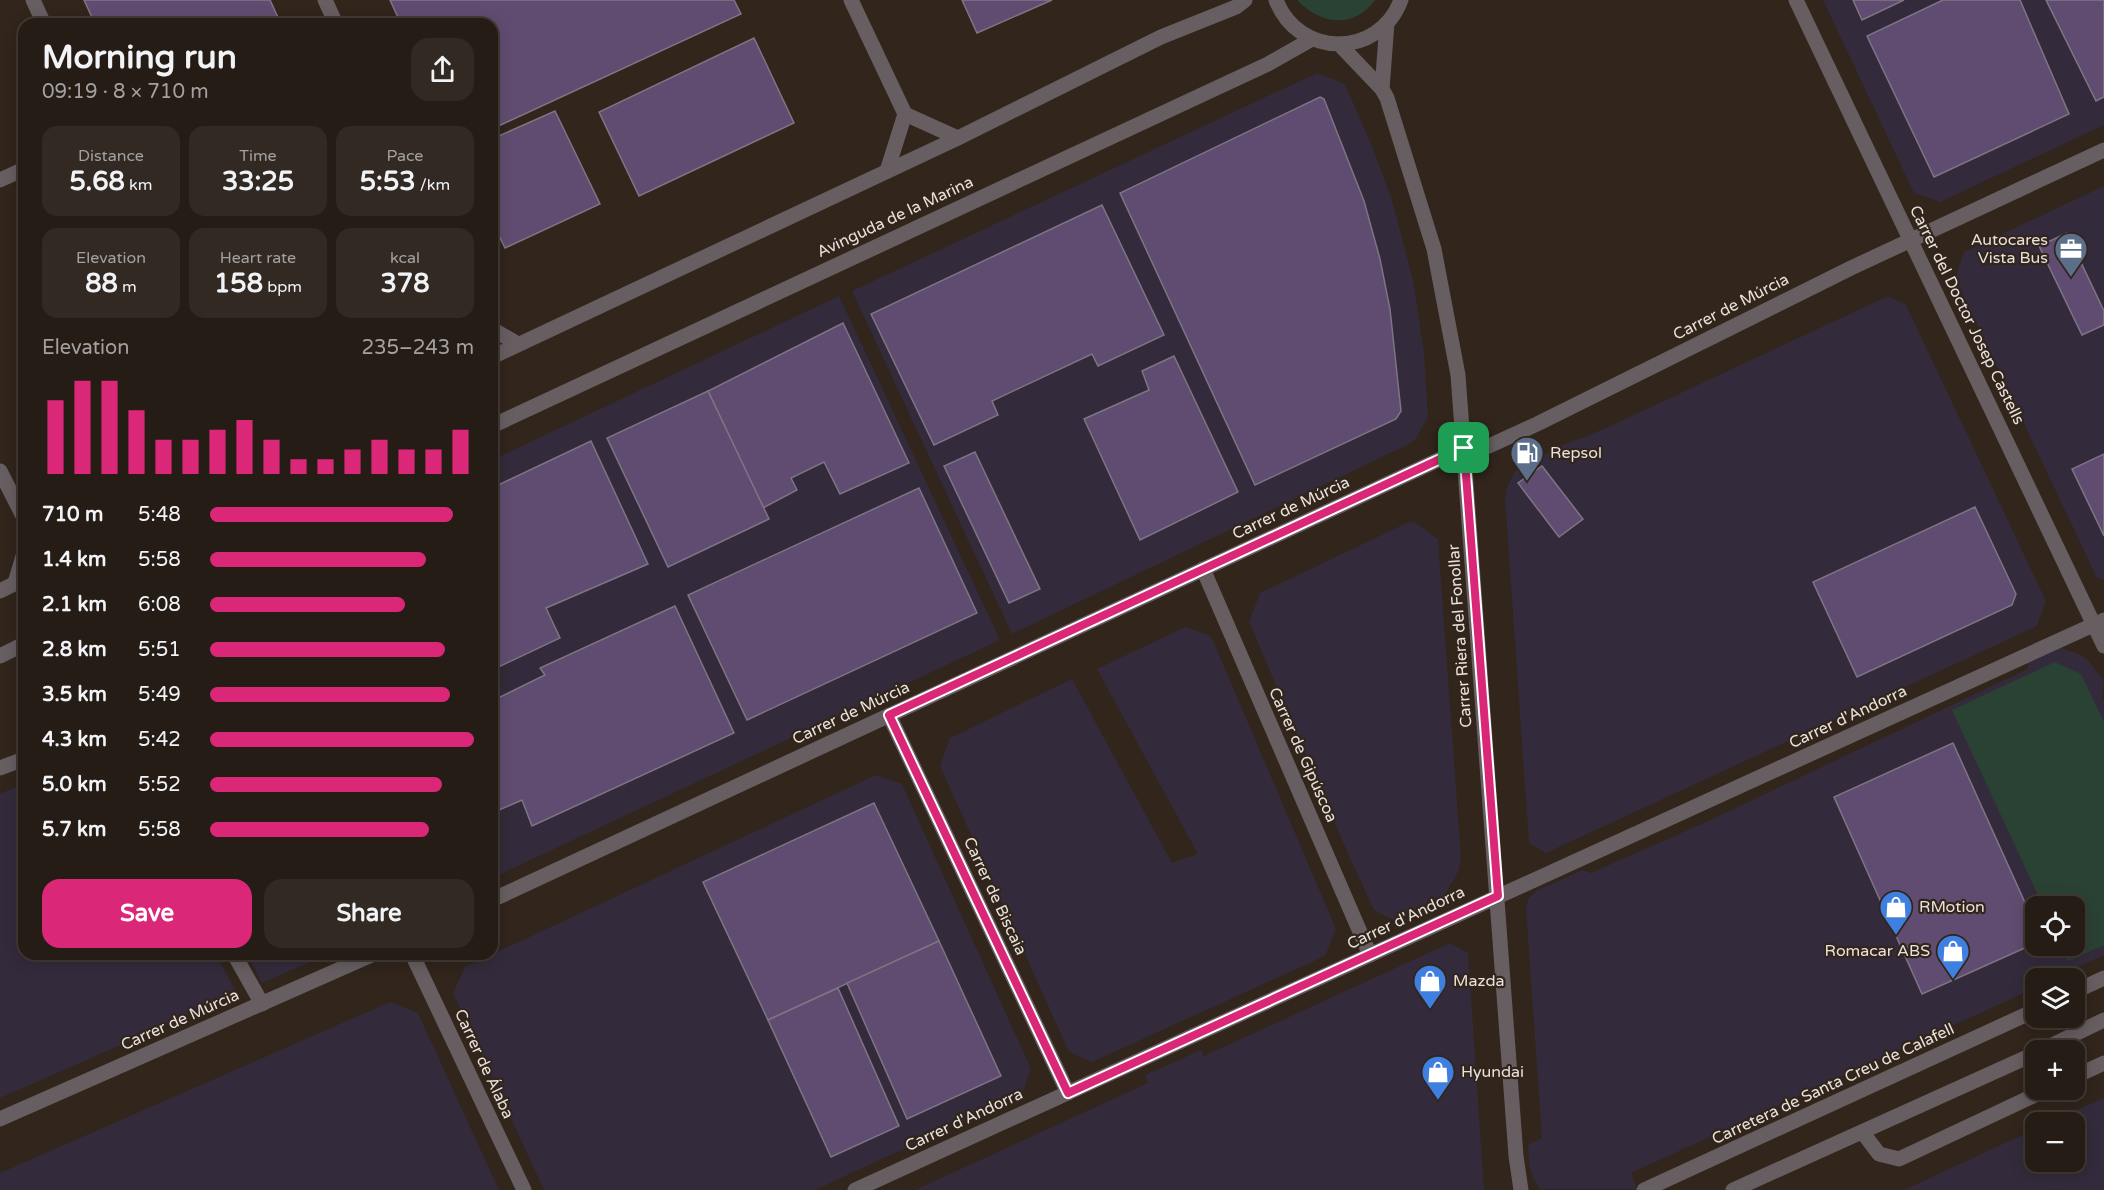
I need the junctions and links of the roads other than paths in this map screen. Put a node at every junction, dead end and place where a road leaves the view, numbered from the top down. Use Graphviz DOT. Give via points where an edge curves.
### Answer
graph roads {
  1 [pos="33,0"];
  2 [pos="325,0"];
  3 [pos="851,0"];
  4 [pos="1245,0"];
  5 [pos="1276,0"];
  6 [pos="1401,0"];
  7 [pos="1796,0"];
  8 [pos="41,18"];
  9 [pos="333,18"];
  10 [pos="1387,23"];
  11 [pos="1312,39"];
  12 [pos="1339,44"];
  13 [pos="1382,89"];
  14 [pos="904,114"];
  15 [pos="958,138"];
  16 [pos="2104,150"];
  17 [pos="887,171"];
  18 [pos="18,172"];
  19 [pos="0,180"];
  20 [pos="1911,240"];
  21 [pos="498,333"];
  22 [pos="518,345"];
  23 [pos="498,354"];
  24 [pos="498,423"];
  25 [pos="1464,448"];
  26 [pos="0,471"];
  27 [pos="18,506"];
  28 [pos="1203,569"];
  29 [pos="18,582"];
  30 [pos="0,591"];
  31 [pos="2099,622"];
  32 [pos="2104,646"];
  33 [pos="18,648"];
  34 [pos="0,656"];
  35 [pos="889,715"];
  36 [pos="18,761"];
  37 [pos="0,768"];
  38 [pos="1498,896"];
  39 [pos="498,897"];
  40 [pos="1370,955"];
  41 [pos="237,960"];
  42 [pos="361,960"];
  43 [pos="415,960"];
  44 [pos="2104,978"];
  45 [pos="2085,987"];
  46 [pos="262,1004"];
  47 [pos="2025,1015"];
  48 [pos="2104,1020"];
  49 [pos="2063,1040"];
  50 [pos="2025,1058"];
  51 [pos="2104,1063"];
  52 [pos="2085,1072"];
  53 [pos="1068,1093"];
  54 [pos="2025,1100"];
  55 [pos="0,1119"];
  56 [pos="1863,1132"];
  57 [pos="524,1190"];
  58 [pos="855,1190"];
  59 [pos="1521,1190"];
  60 [pos="1644,1190"];
  61 [pos="1733,1190"];
  1 -- 8 [label="street"];
  2 -- 9 [label="street"];
  3 -- 14 [label="street"];
  4 -- 15 [label="street" via="1161,37"];
  5 -- 11 [label="street" via="1291,24"];
  6 -- 10 [label="street"];
  7 -- 20 [label="street, Carrer del Doctor Josep Castells"];
  10 -- 12 [label="street" via="1365,39"];
  10 -- 13 [label="street"];
  11 -- 12 [label="street"];
  11 -- 24 [label="street, Avinguda de la Marina" via="1268,64"];
  12 -- 13 [label="street"];
  13 -- 25 [label="street, Carrer Riera del Fonollar" via="1434,249 1458,375"];
  14 -- 15 [label="street"];
  14 -- 17 [label="street"];
  15 -- 17 [label="street"];
  16 -- 20 [label="street, Carrer de Múrcia"];
  17 -- 22 [label="street"];
  18 -- 19 [label="street"];
  20 -- 25 [label="street, Carrer de Múrcia" via="1537,424 1489,446"];
  20 -- 31 [label="street, Carrer del Doctor Josep Castells"];
  21 -- 22 [label="street"];
  22 -- 23 [label="street"];
  25 -- 28 [label="street, Carrer de Múrcia"];
  25 -- 38 [label="street, Carrer Riera del Fonollar"];
  26 -- 27 [label="street"];
  28 -- 35 [label="street, Carrer de Múrcia"];
  28 -- 40 [label="street, Carrer de Gipúscoa"];
  29 -- 30 [label="street"];
  31 -- 32 [label="street, Carrer del Doctor Josep Castells"];
  31 -- 38 [label="street, Carrer d'Andorra"];
  33 -- 34 [label="street"];
  35 -- 39 [label="street, Carrer de Múrcia"];
  35 -- 53 [label="street, Carrer de Biscaia"];
  36 -- 37 [label="street"];
  38 -- 40 [label="street, Carrer d'Andorra"];
  38 -- 59 [label="street, Carrer Riera del Fonollar"];
  40 -- 53 [label="street, Carrer d'Andorra"];
  41 -- 46 [label="street"];
  42 -- 46 [label="street, Carrer de Múrcia"];
  43 -- 57 [label="street, Carrer de Álaba"];
  44 -- 45 [label="street"];
  46 -- 55 [label="street, Carrer de Múrcia"];
  47 -- 60 [label="street, Carretera de Santa Creu de Calafell"];
  48 -- 49 [label="street"];
  50 -- 56 [label="street"];
  51 -- 52 [label="street"];
  53 -- 58 [label="street, Carrer d'Andorra"];
  54 -- 56 [label="street" via="1899,1159 1879,1154"];
  56 -- 61 [label="street"];
}
